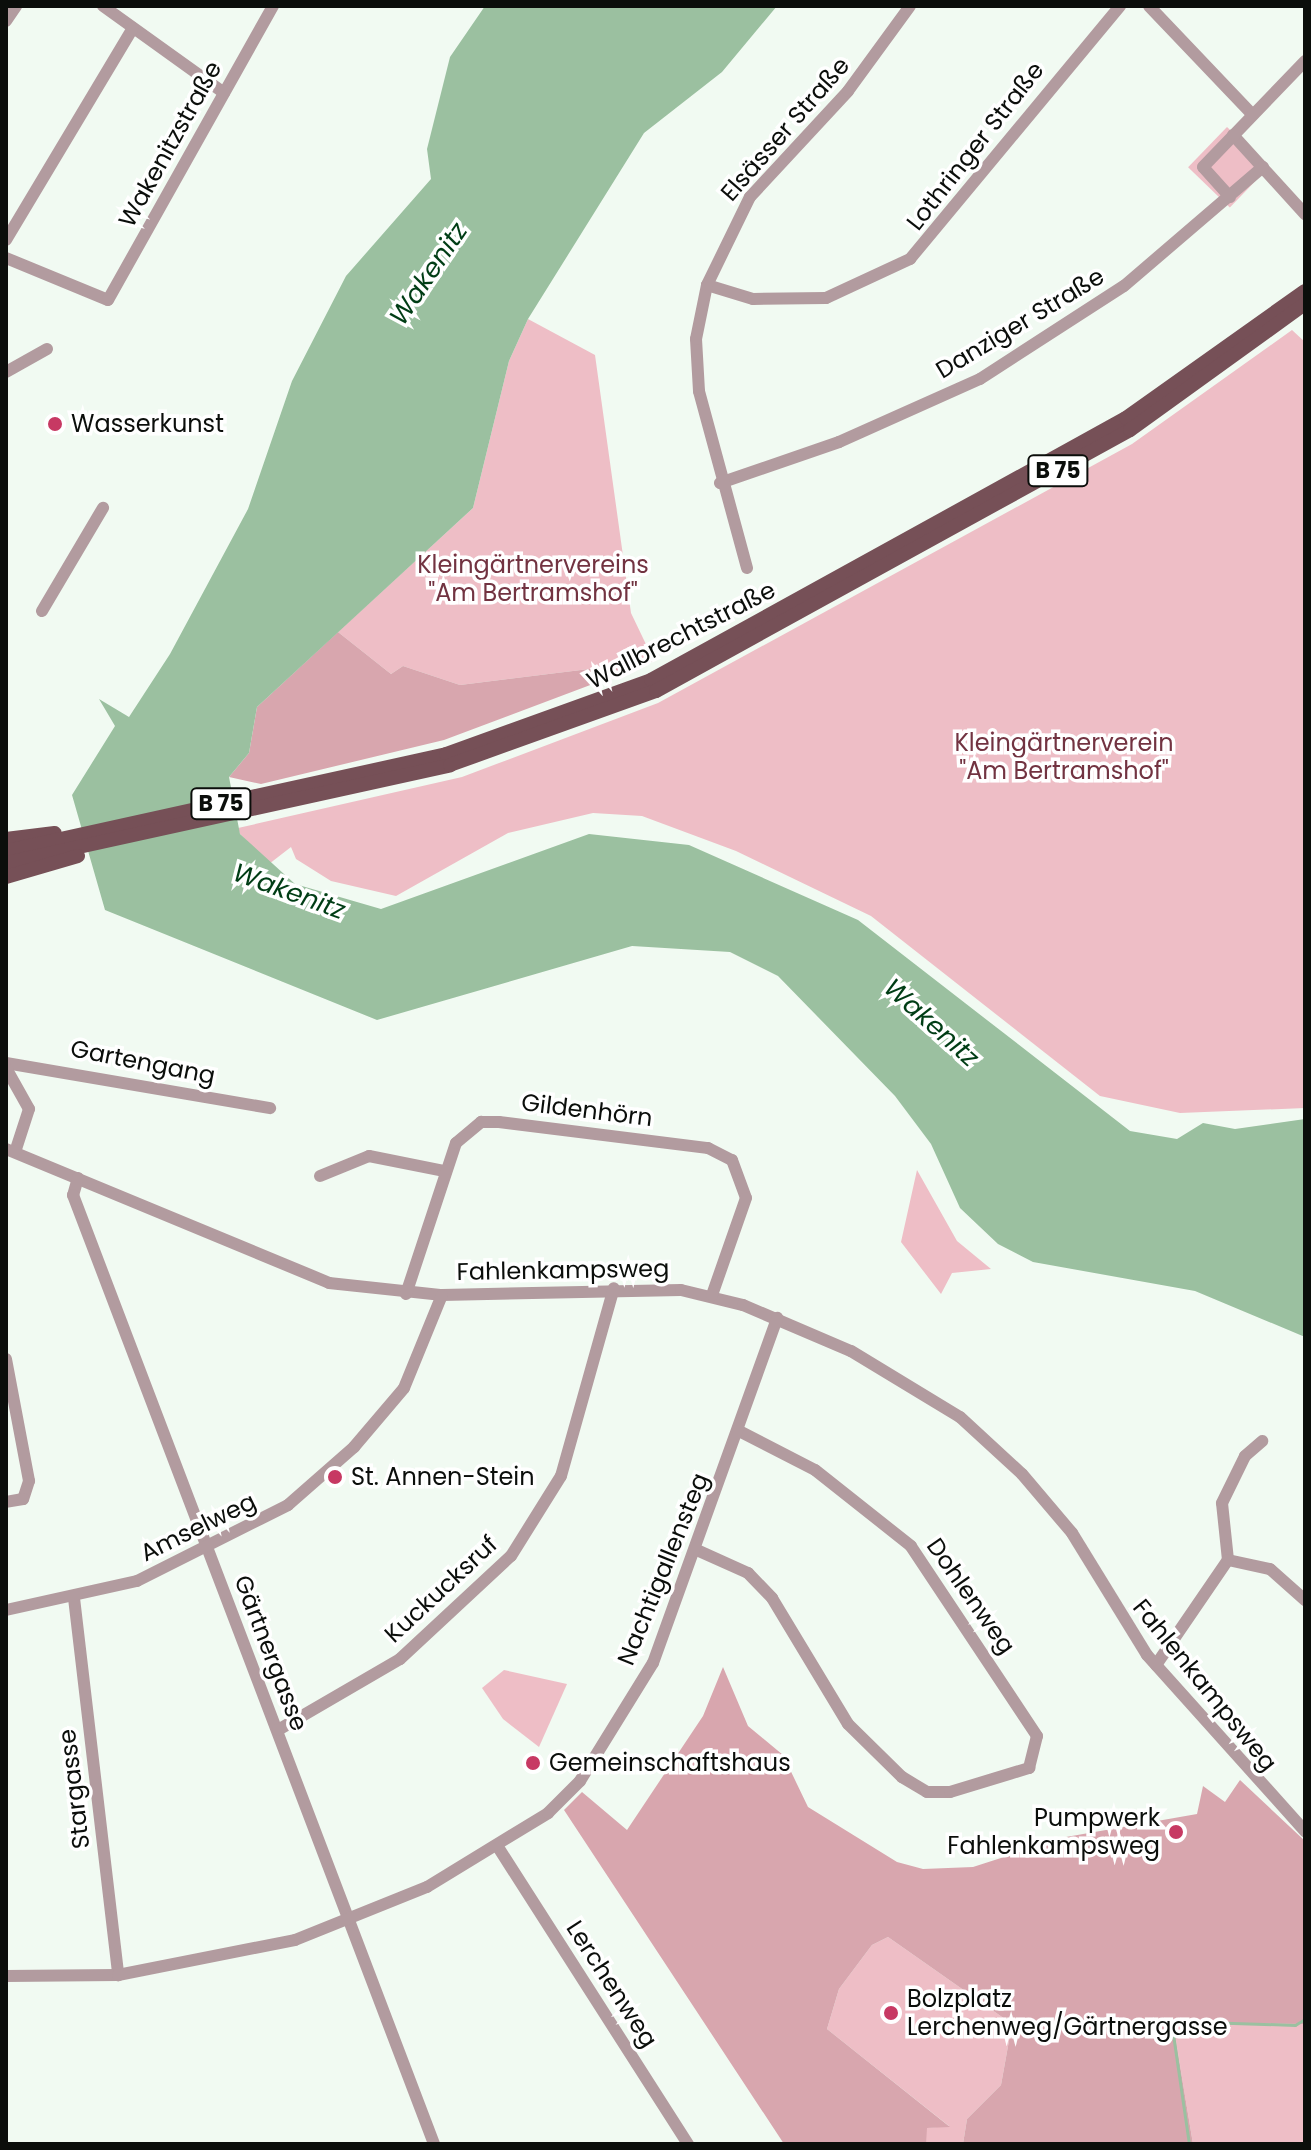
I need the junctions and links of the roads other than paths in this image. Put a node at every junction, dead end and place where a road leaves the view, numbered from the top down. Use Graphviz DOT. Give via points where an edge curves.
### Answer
graph roads {
  1 [pos="16,6"];
  2 [pos="103,6"];
  3 [pos="273,6"];
  4 [pos="910,6"];
  5 [pos="1120,6"];
  6 [pos="1149,6"];
  7 [pos="6,21"];
  8 [pos="133,28"];
  9 [pos="1305,61"];
  10 [pos="224,93"];
  11 [pos="1252,114"];
  12 [pos="1233,135"];
  13 [pos="1263,167"];
  14 [pos="1230,197"];
  15 [pos="1305,214"];
  16 [pos="6,240"];
  17 [pos="6,258"];
  18 [pos="707,285"];
  19 [pos="1305,291"];
  20 [pos="1305,304"];
  21 [pos="47,349"];
  22 [pos="6,372"];
  23 [pos="720,483"];
  24 [pos="103,508"];
  25 [pos="747,568"];
  26 [pos="42,611"];
  27 [pos="316,790"];
  28 [pos="129,832"];
  29 [pos="6,839"];
  30 [pos="6,851"];
  31 [pos="6,863"];
  32 [pos="6,877"];
  33 [pos="6,1066"];
  34 [pos="270,1108"];
  35 [pos="11,1151"];
  36 [pos="444,1171"];
  37 [pos="320,1176"];
  38 [pos="78,1178"];
  39 [pos="614,1288"];
  40 [pos="406,1294"];
  41 [pos="442,1295"];
  42 [pos="712,1295"];
  43 [pos="777,1318"];
  44 [pos="6,1359"];
  45 [pos="739,1431"];
  46 [pos="1262,1441"];
  47 [pos="6,1502"];
  48 [pos="208,1551"];
  49 [pos="699,1551"];
  50 [pos="1228,1560"];
  51 [pos="74,1598"];
  52 [pos="1305,1600"];
  53 [pos="6,1610"];
  54 [pos="1156,1665"];
  55 [pos="278,1730"];
  56 [pos="1305,1831"];
  57 [pos="498,1847"];
  58 [pos="351,1921"];
  59 [pos="118,1975"];
  60 [pos="6,1976"];
  61 [pos="434,2144"];
  62 [pos="688,2144"];
  1 -- 7 [label="street"];
  2 -- 8 [label="street"];
  3 -- 10 [label="street, Wakenitzstraße"];
  4 -- 18 [label="street, Elsässer Straße" via="848,91 750,197"];
  5 -- 18 [label="street, Lothringer Straße" via="910,259 826,298 753,299"];
  6 -- 11 [label="street"];
  8 -- 10 [label="street"];
  8 -- 16 [label="street"];
  9 -- 11 [label="street"];
  10 -- 17 [label="street, Wakenitzstraße" via="105,303"];
  11 -- 12 [label="street"];
  12 -- 13 [label="street"];
  12 -- 14 [label="street" via="1203,167"];
  13 -- 14 [label="street, Danziger Straße"];
  13 -- 15 [label="street"];
  14 -- 23 [label="street, Danziger Straße" via="1124,286 980,379 839,442"];
  18 -- 23 [label="street, Elsässer Straße" via="696,339 699,391"];
  19 -- 27 [label="main road, Wallbrechtstraße / B 75" via="1126,418 651,680 518,732"];
  20 -- 27 [label="main road, Wallbrechtstraße / B 75" via="1130,430 656,691 522,743"];
  21 -- 22 [label="street"];
  23 -- 25 [label="street, Elsässer Straße"];
  24 -- 26 [label="street"];
  27 -- 28 [label="main road, Wallbrechtstraße / B 75"];
  28 -- 29 [label="main road"];
  28 -- 30 [label="main road, Wallbrechtstraße / B 75"];
  28 -- 31 [label="main road, Wallbrechtstraße / B 75"];
  28 -- 32 [label="main road"];
  33 -- 34 [label="street, Gartengang"];
  33 -- 35 [label="street" via="29,1109"];
  35 -- 38 [label="street, Fahlenkampsweg"];
  36 -- 37 [label="street" via="369,1156"];
  36 -- 40 [label="street, Gildenhörn"];
  36 -- 42 [label="street, Gildenhörn" via="456,1143 481,1122 720,1152 737,1166 746,1198"];
  38 -- 40 [label="street, Fahlenkampsweg" via="272,1264 329,1283"];
  38 -- 48 [label="street, Gärtnergasse" via="73,1195"];
  39 -- 41 [label="street, Fahlenkampsweg"];
  39 -- 42 [label="street, Fahlenkampsweg"];
  39 -- 55 [label="street, Kuckucksruf" via="561,1476 511,1556 400,1659"];
  40 -- 41 [label="street, Fahlenkampsweg"];
  41 -- 48 [label="street, Amselweg" via="418,1364 373,1428 288,1505"];
  42 -- 43 [label="street, Fahlenkampsweg"];
  43 -- 45 [label="street, Nachtigallensteg"];
  43 -- 54 [label="street, Fahlenkampsweg" via="895,1375 983,1436 1072,1533"];
  44 -- 47 [label="street" via="29,1481 23,1499"];
  45 -- 49 [label="street, Nachtigallensteg"];
  45 -- 49 [label="street, Dohlenweg" via="815,1470 911,1546 1037,1736 1029,1768 950,1792 927,1792 902,1777 848,1724 772,1598 748,1573"];
  46 -- 50 [label="street" via="1245,1456 1222,1503"];
  48 -- 51 [label="street, Amselweg"];
  48 -- 55 [label="street, Gärtnergasse"];
  49 -- 57 [label="street, Nachtigallensteg" via="653,1663 594,1759 569,1794"];
  50 -- 52 [label="street" via="1270,1569"];
  50 -- 54 [label="street"];
  51 -- 53 [label="street, Amselweg"];
  51 -- 59 [label="street, Stargasse"];
  54 -- 56 [label="street, Fahlenkampsweg"];
  55 -- 58 [label="street, Gärtnergasse"];
  57 -- 58 [label="street, Nachtigallensteg"];
  57 -- 62 [label="street, Lerchenweg"];
  58 -- 59 [label="street, Nachtigallensteg" via="233,1957"];
  58 -- 61 [label="street, Gärtnergasse"];
  59 -- 60 [label="street, Nachtigallensteg"];
}
